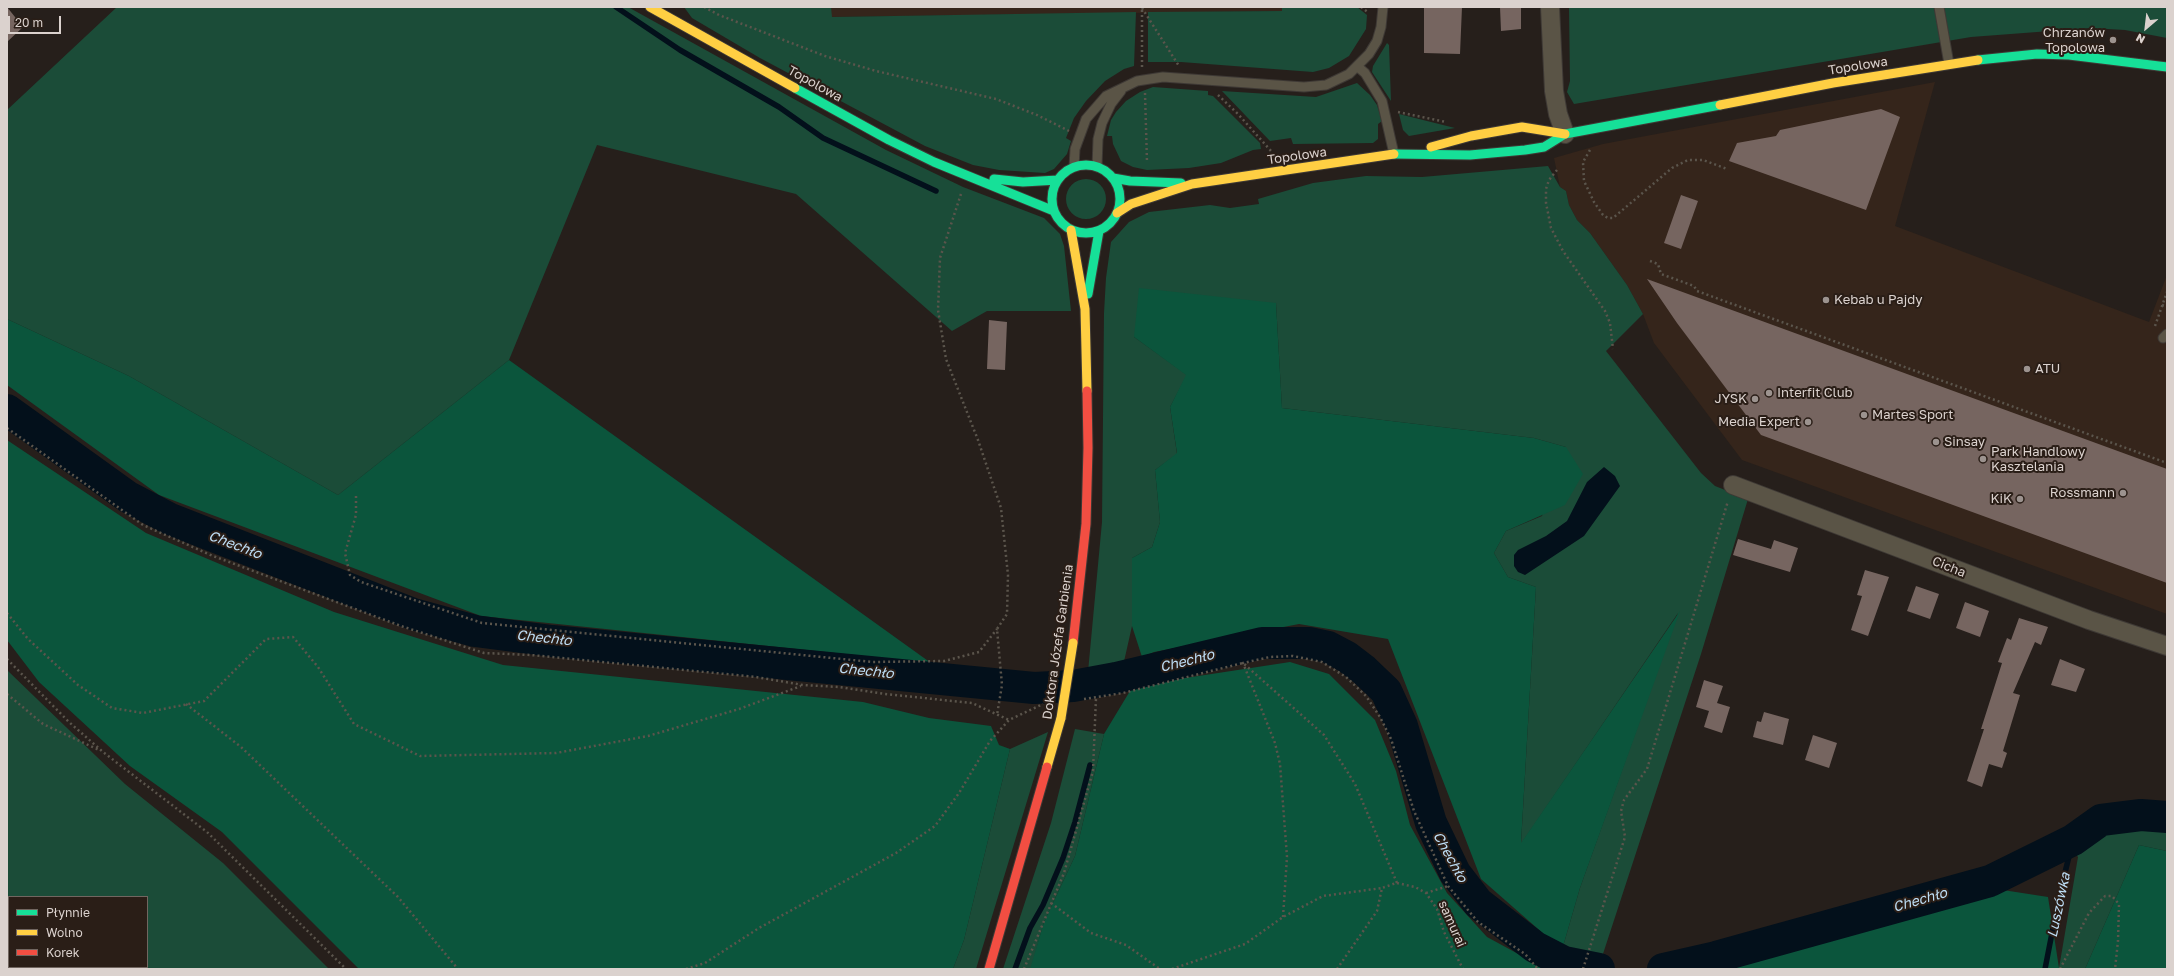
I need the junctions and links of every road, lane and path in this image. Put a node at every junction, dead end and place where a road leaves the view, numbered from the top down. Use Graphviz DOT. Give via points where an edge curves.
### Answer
graph roads {
  1 [pos="650,7"];
  2 [pos="704,7"];
  3 [pos="1383,7"];
  4 [pos="1550,7"];
  5 [pos="1939,7"];
  6 [pos="1142,8"];
  7 [pos="660,10"];
  8 [pos="1949,64"];
  9 [pos="1179,66"];
  10 [pos="1358,67"];
  11 [pos="2164,68"];
  12 [pos="1144,79"];
  13 [pos="1122,90"];
  14 [pos="1214,91"];
  15 [pos="1396,112"];
  16 [pos="1454,123"];
  17 [pos="1071,132"];
  18 [pos="1565,134"];
  19 [pos="1271,150"];
  20 [pos="1406,153"];
  21 [pos="1394,154"];
  22 [pos="1147,165"];
  23 [pos="1074,167"];
  24 [pos="1097,167"];
  25 [pos="1726,169"];
  26 [pos="1557,170"];
  27 [pos="1584,172"];
  28 [pos="968,176"];
  29 [pos="1112,178"];
  30 [pos="1058,180"];
  31 [pos="1192,184"];
  32 [pos="1054,211"];
  33 [pos="1117,213"];
  34 [pos="1071,230"];
  35 [pos="1099,231"];
  36 [pos="1650,261"];
  37 [pos="2167,292"];
  38 [pos="2162,305"];
  39 [pos="2167,307"];
  40 [pos="1085,309"];
  41 [pos="2154,327"];
  42 [pos="1613,349"];
  43 [pos="7,428"];
  44 [pos="2167,463"];
  45 [pos="1732,485"];
  46 [pos="356,496"];
  47 [pos="7,613"];
  48 [pos="997,628"];
  49 [pos="2167,646"];
  50 [pos="7,659"];
  51 [pos="1243,663"];
  52 [pos="803,685"];
  53 [pos="7,694"];
  54 [pos="1096,698"];
  55 [pos="1081,699"];
  56 [pos="185,704"];
  57 [pos="1046,704"];
  58 [pos="997,715"];
  59 [pos="1009,720"];
  60 [pos="103,752"];
  61 [pos="1396,883"];
  62 [pos="1448,886"];
  63 [pos="1382,888"];
  64 [pos="1426,893"];
  65 [pos="1051,903"];
  66 [pos="1283,917"];
  67 [pos="346,969"];
  68 [pos="458,969"];
  69 [pos="686,969"];
  70 [pos="989,969"];
  71 [pos="1024,969"];
  72 [pos="1160,969"];
  73 [pos="1172,969"];
  74 [pos="1337,969"];
  75 [pos="1463,969"];
  76 [pos="1538,969"];
  77 [pos="1583,969"];
  78 [pos="2060,969"];
  79 [pos="2115,969"];
  1 -- 7 [label="main road, Topolowa"];
  2 -- 17 [label="path" via="825,56 996,100 1038,115"];
  3 -- 10 [label="lane" via="1377,41"];
  4 -- 18 [label="street" via="1554,91"];
  5 -- 8 [label="lane"];
  6 -- 9 [label="path"];
  6 -- 12 [label="path"];
  7 -- 28 [label="main road, Topolowa" via="889,140"];
  8 -- 11 [label="main road, Topolowa" via="2037,54 2105,58"];
  8 -- 18 [label="main road, Topolowa" via="1833,83"];
  10 -- 12 [label="lane" via="1337,81 1316,87 1177,77"];
  10 -- 21 [label="lane" via="1365,73 1382,101"];
  12 -- 13 [label="lane"];
  12 -- 22 [label="path"];
  13 -- 23 [label="lane" via="1106,96 1086,119 1075,149"];
  13 -- 24 [label="lane" via="1111,104 1102,123 1098,139"];
  14 -- 19 [label="path"];
  15 -- 16 [label="path"];
  18 -- 20 [label="main road, Topolowa" via="1522,127 1471,136"];
  18 -- 20 [label="main road, Topolowa" via="1544,147 1525,150 1470,155"];
  20 -- 21 [label="main road, Topolowa"];
  21 -- 31 [label="main road, Topolowa"];
  23 -- 24 [label="main road"];
  23 -- 30 [label="main road"];
  24 -- 29 [label="main road"];
  25 -- 27 [label="path" via="1703,160 1688,160 1672,168 1613,218 1603,215 1596,206 1587,189"];
  26 -- 42 [label="path" via="1546,189 1551,228 1563,251 1605,311 1610,323"];
  28 -- 30 [label="main road, Topolowa" via="1023,182"];
  28 -- 32 [label="main road, Topolowa"];
  28 -- 48 [label="path" via="940,258 938,310 946,359 978,440 1000,508 1008,574 1007,614"];
  29 -- 31 [label="main road, Topolowa"];
  29 -- 33 [label="main road" via="1119,189"];
  30 -- 32 [label="main road" via="1052,195"];
  31 -- 33 [label="main road, Topolowa" via="1131,204"];
  32 -- 34 [label="main road" via="1058,219"];
  33 -- 35 [label="main road" via="1107,227"];
  34 -- 35 [label="main road" via="1090,233"];
  34 -- 40 [label="main road, Doktora Józefa Garbienia"];
  35 -- 40 [label="main road, Doktora Józefa Garbienia"];
  36 -- 44 [label="path" via="1658,264 1661,274 1694,286 1697,291"];
  37 -- 38 [label="path"];
  38 -- 39 [label="path"];
  38 -- 41 [label="path"];
  40 -- 70 [label="main road, Doktora Józefa Garbienia, bridge" via="1086,524 1073,643 1061,718"];
  43 -- 52 [label="path" via="143,525 213,556 400,626 484,653 531,655 756,677"];
  45 -- 49 [label="street, Cicha" via="2089,620"];
  45 -- 77 [label="path" via="1647,769 1624,800 1621,810 1625,837"];
  46 -- 48 [label="path" via="356,515 345,553 350,575 360,582 482,623 872,662 944,661 979,652"];
  47 -- 56 [label="path" via="28,639 78,685 112,708 144,713"];
  48 -- 58 [label="path" via="1002,685"];
  50 -- 60 [label="path" via="69,722"];
  51 -- 54 [label="path"];
  51 -- 61 [label="path" via="1324,735 1355,784"];
  51 -- 62 [label="path" via="1270,657 1293,656 1322,662 1346,676 1366,696 1391,739 1414,810"];
  51 -- 66 [label="path" via="1275,743 1280,764 1287,857"];
  52 -- 56 [label="path" via="739,710 648,736 564,751 420,756 354,724 318,667 293,637 266,639 204,701"];
  52 -- 58 [label="path" via="972,703"];
  53 -- 60 [label="path" via="43,724"];
  54 -- 55 [label="path"];
  54 -- 65 [label="path" via="1093,771 1064,873"];
  56 -- 68 [label="path" via="241,747 398,897"];
  57 -- 59 [label="path"];
  58 -- 59 [label="path"];
  59 -- 69 [label="path" via="990,741 959,793 934,826 896,853 759,928 705,963"];
  60 -- 67 [label="path" via="207,832"];
  61 -- 63 [label="path"];
  61 -- 64 [label="path, samurai" via="1415,887"];
  62 -- 64 [label="path"];
  62 -- 76 [label="path" via="1478,922 1525,954"];
  63 -- 66 [label="path" via="1323,896"];
  63 -- 74 [label="path" via="1377,911"];
  64 -- 75 [label="path, samurai" via="1437,909 1444,932"];
  65 -- 71 [label="path"];
  65 -- 72 [label="path" via="1091,933 1126,945"];
  66 -- 73 [label="path" via="1245,944"];
  78 -- 79 [label="path" via="2089,913 2105,896 2112,896 2119,904"];
}
